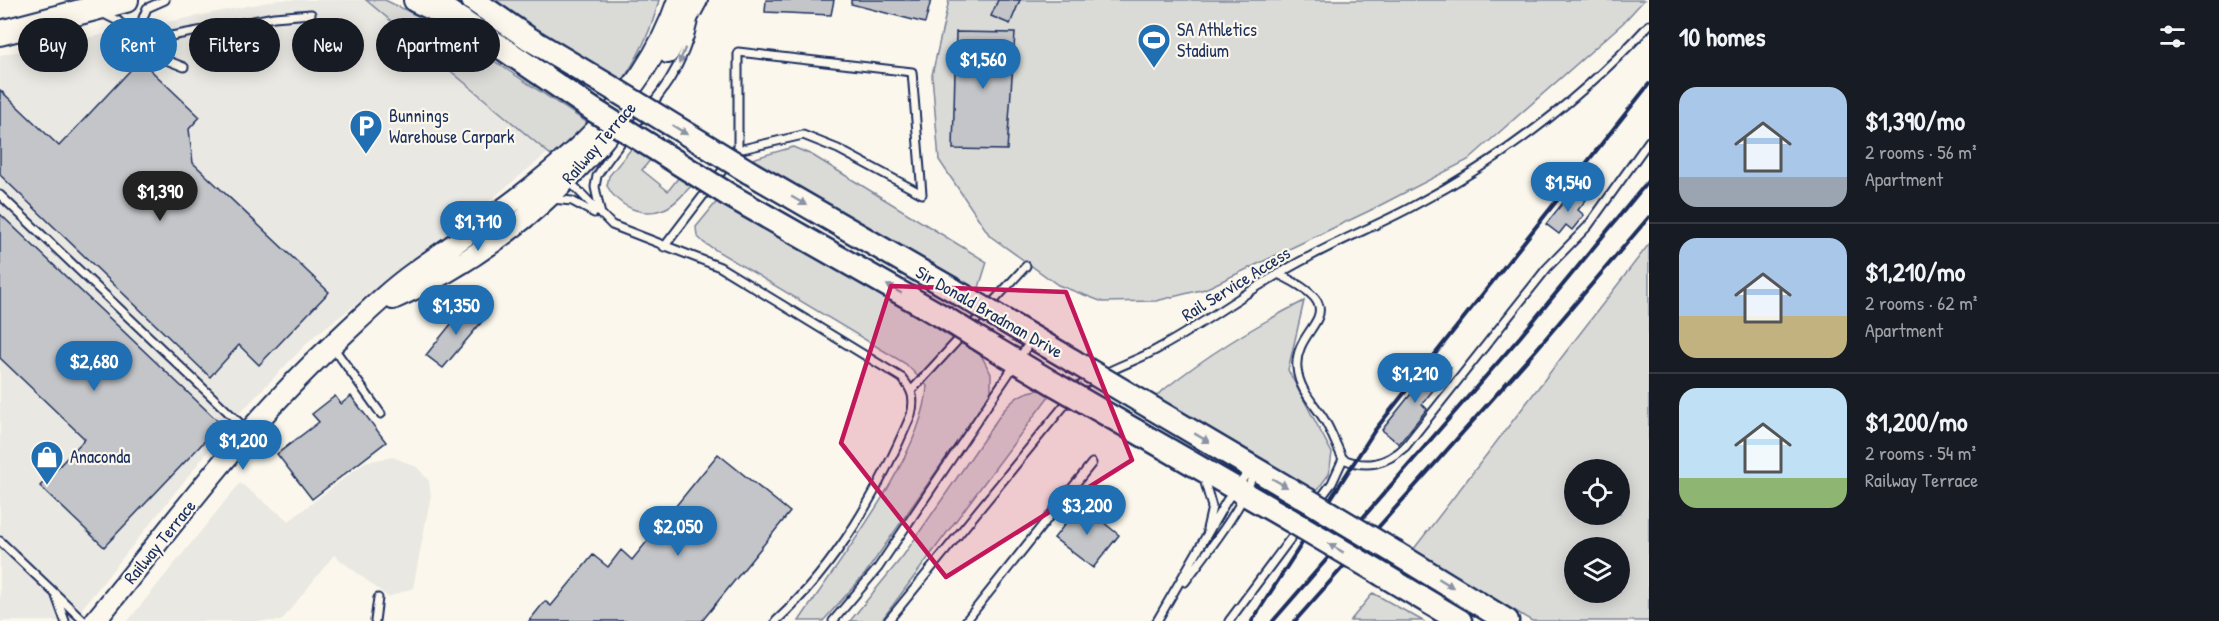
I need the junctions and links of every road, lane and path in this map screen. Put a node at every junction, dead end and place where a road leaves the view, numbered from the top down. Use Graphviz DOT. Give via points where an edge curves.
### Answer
graph roads {
  1 [pos="126,0"];
  2 [pos="165,0"];
  3 [pos="416,0"];
  4 [pos="433,0"];
  5 [pos="473,0"];
  6 [pos="678,0"];
  7 [pos="697,0"];
  8 [pos="93,9"];
  9 [pos="311,14"];
  10 [pos="455,18"];
  11 [pos="457,18"];
  12 [pos="1649,25"];
  13 [pos="0,33"];
  14 [pos="500,47"];
  15 [pos="184,67"];
  16 [pos="1649,141"];
  17 [pos="738,150"];
  18 [pos="562,174"];
  19 [pos="0,195"];
  20 [pos="549,198"];
  21 [pos="602,217"];
  22 [pos="664,246"];
  23 [pos="1026,266"];
  24 [pos="1278,274"];
  25 [pos="374,306"];
  26 [pos="1033,337"];
  27 [pos="332,345"];
  28 [pos="1017,362"];
  29 [pos="912,390"];
  30 [pos="381,414"];
  31 [pos="250,432"];
  32 [pos="1343,459"];
  33 [pos="1092,463"];
  34 [pos="1192,464"];
  35 [pos="1254,468"];
  36 [pos="1239,491"];
  37 [pos="0,541"];
  38 [pos="1203,543"];
  39 [pos="55,594"];
  40 [pos="378,598"];
  41 [pos="1167,605"];
  42 [pos="65,621"];
  43 [pos="84,621"];
  44 [pos="95,621"];
  45 [pos="375,621"];
  46 [pos="776,621"];
  47 [pos="833,621"];
  48 [pos="888,621"];
  49 [pos="966,621"];
  50 [pos="1157,621"];
  51 [pos="1229,621"];
  52 [pos="1460,621"];
  53 [pos="1507,621"];
  1 -- 8 [label="highway"];
  2 -- 9 [label="lane" via="147,8 143,18 149,30 160,38 274,16"];
  3 -- 10 [label="highway"];
  4 -- 11 [label="main road, Sir Donald Bradman Drive"];
  5 -- 26 [label="main road, Sir Donald Bradman Drive, one-way, bridge" via="528,38 749,172"];
  6 -- 18 [label="main road, Railway Terrace" via="660,44 638,82"];
  7 -- 18 [label="main road, Railway Terrace" via="645,89"];
  7 -- 21 [label="lane, one-way" via="678,69 597,176 595,187"];
  8 -- 13 [label="highway"];
  8 -- 15 [label="lane" via="118,21 161,58"];
  12 -- 24 [label="lane, Rail Service Access" via="1612,64 1526,135 1416,205"];
  28 -- 14 [label="main road, Sir Donald Bradman Drive, one-way, bridge" via="729,195"];
  16 -- 32 [label="lane" via="1588,226 1547,268 1405,447 1376,465"];
  17 -- 17 [label="lane" via="738,52 912,72 922,194 838,149 803,135"];
  17 -- 22 [label="lane"];
  18 -- 20 [label="main road, Railway Terrace"];
  18 -- 21 [label="lane"];
  18 -- 25 [label="main road, Railway Terrace" via="414,273"];
  19 -- 31 [label="lane"];
  20 -- 21 [label="lane" via="572,201"];
  20 -- 25 [label="main road, Railway Terrace" via="491,244 441,275"];
  21 -- 22 [label="lane" via="612,225"];
  22 -- 29 [label="lane" via="720,267 902,378"];
  23 -- 29 [label="lane"];
  24 -- 32 [label="lane" via="1305,289 1319,304 1320,316 1303,345 1297,367 1304,391 1325,421"];
  24 -- 48 [label="lane, Rail Service Access" via="1161,347 1081,385"];
  25 -- 27 [label="main road, Railway Terrace"];
  26 -- 28 [label="lane"];
  26 -- 35 [label="main road, Sir Donald Bradman Drive, one-way, bridge"];
  27 -- 30 [label="lane"];
  27 -- 31 [label="main road, Railway Terrace"];
  28 -- 34 [label="main road, Sir Donald Bradman Drive, bridge"];
  28 -- 47 [label="lane" via="878,568"];
  29 -- 46 [label="lane" via="911,415 872,498 833,558"];
  31 -- 44 [label="main road, Railway Terrace"];
  32 -- 51 [label="lane" via="1332,483"];
  33 -- 49 [label="lane"];
  34 -- 36 [label="main road, Sir Donald Bradman Drive"];
  34 -- 38 [label="lane" via="1207,483 1212,507"];
  35 -- 36 [label="lane" via="1243,476"];
  35 -- 36 [label="lane" via="1252,480"];
  35 -- 53 [label="main road, Sir Donald Bradman Drive, one-way, bridge"];
  36 -- 38 [label="lane"];
  36 -- 41 [label="lane"];
  52 -- 36 [label="main road, Sir Donald Bradman Drive, one-way, bridge"];
  37 -- 39 [label="lane"];
  38 -- 41 [label="lane"];
  39 -- 42 [label="lane"];
  39 -- 43 [label="lane"];
  40 -- 45 [label="lane"];
  41 -- 50 [label="lane"];
}
